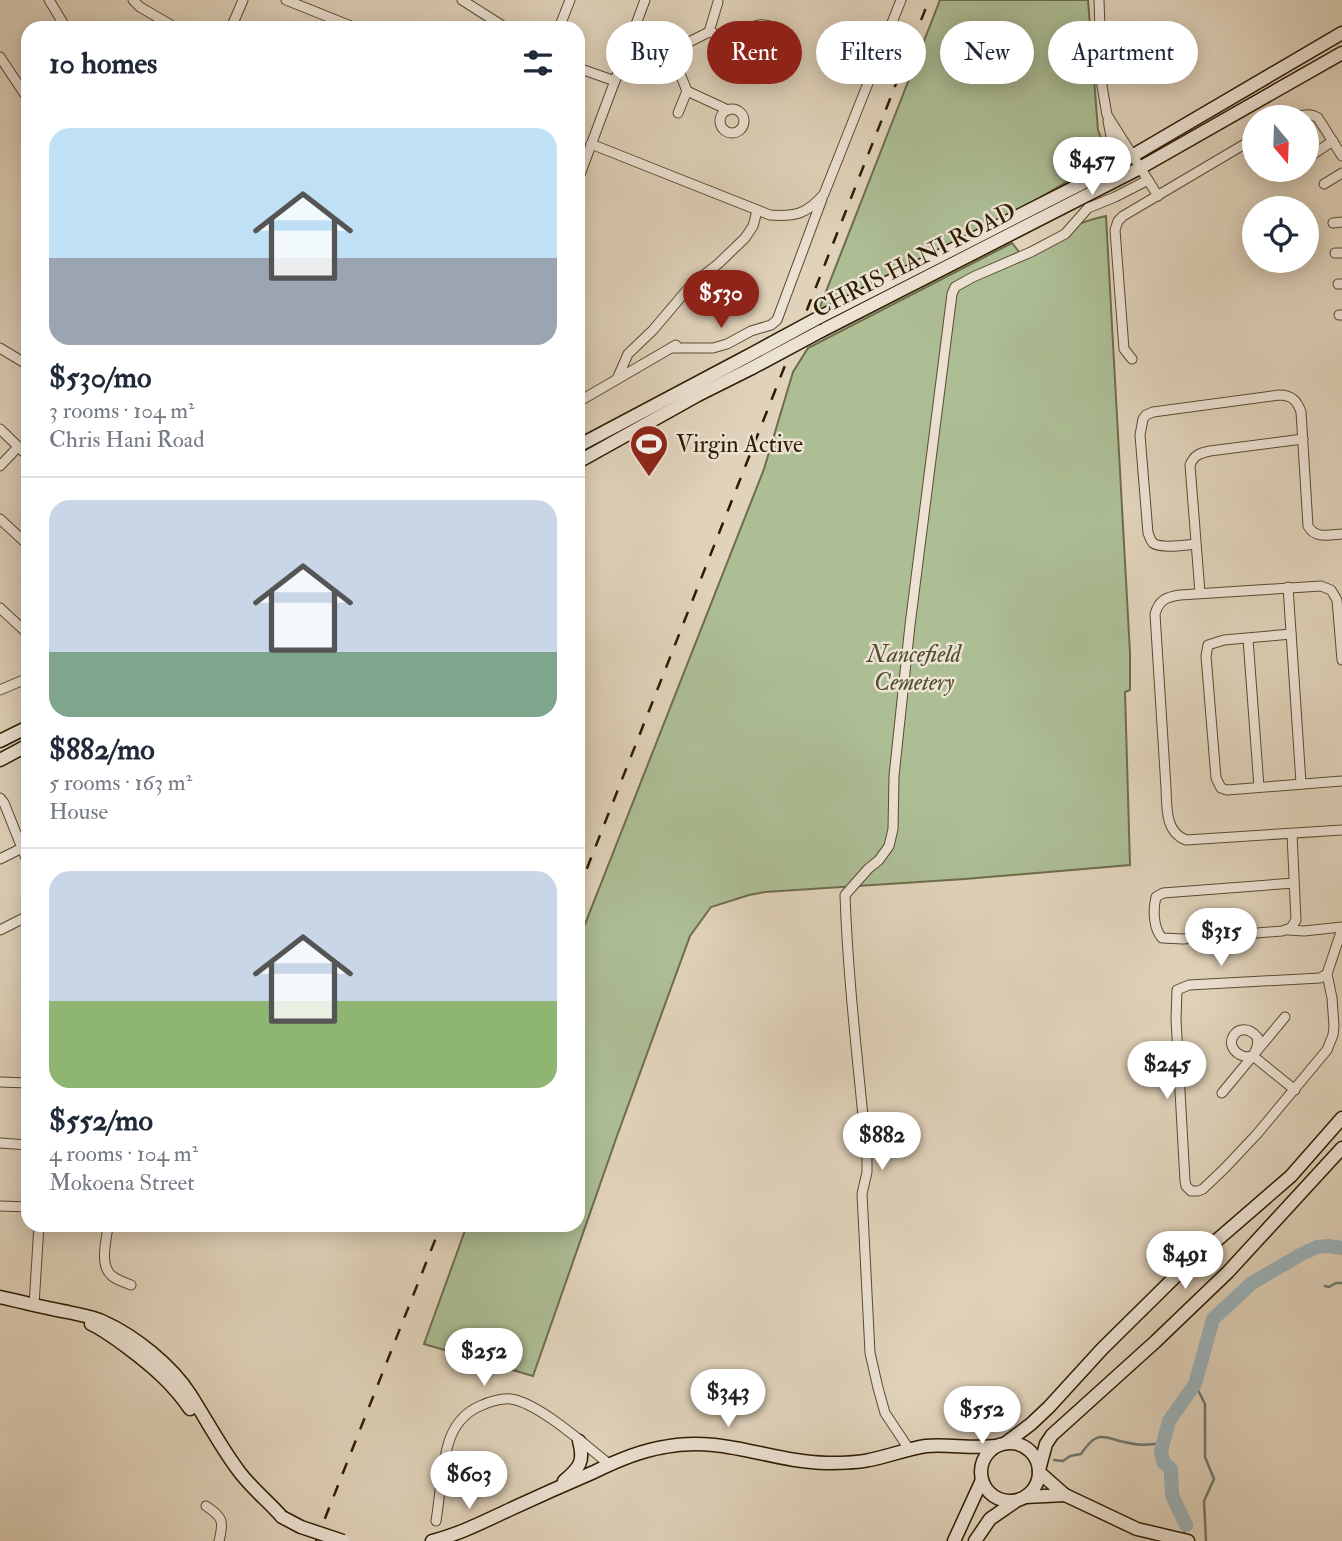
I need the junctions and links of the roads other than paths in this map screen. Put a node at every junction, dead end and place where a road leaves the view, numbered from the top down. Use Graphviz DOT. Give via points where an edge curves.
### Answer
graph roads {
  1 [pos="49,0"];
  2 [pos="133,0"];
  3 [pos="243,0"];
  4 [pos="286,0"];
  5 [pos="462,0"];
  6 [pos="570,0"];
  7 [pos="645,0"];
  8 [pos="901,0"];
  9 [pos="1099,0"];
  10 [pos="718,2"];
  11 [pos="62,21"];
  12 [pos="161,21"];
  13 [pos="235,21"];
  14 [pos="338,21"];
  15 [pos="495,21"];
  16 [pos="562,21"];
  17 [pos="637,21"];
  18 [pos="712,21"];
  19 [pos="1342,33"];
  20 [pos="1342,53"];
  21 [pos="0,57"];
  22 [pos="585,70"];
  23 [pos="606,78"];
  24 [pos="614,84"];
  25 [pos="684,84"];
  26 [pos="21,88"];
  27 [pos="687,91"];
  28 [pos="727,110"];
  29 [pos="678,113"];
  30 [pos="1107,115"];
  31 [pos="1320,120"];
  32 [pos="1333,141"];
  33 [pos="591,144"];
  34 [pos="1242,146"];
  35 [pos="1320,150"];
  36 [pos="1132,156"];
  37 [pos="1342,156"];
  38 [pos="585,161"];
  39 [pos="1140,168"];
  40 [pos="1342,173"];
  41 [pos="1098,174"];
  42 [pos="1148,180"];
  43 [pos="1324,184"];
  44 [pos="824,194"];
  45 [pos="1158,195"];
  46 [pos="757,211"];
  47 [pos="819,324"];
  48 [pos="0,348"];
  49 [pos="1132,359"];
  50 [pos="21,361"];
  51 [pos="749,362"];
  52 [pos="617,379"];
  53 [pos="585,398"];
  54 [pos="0,429"];
  55 [pos="1303,439"];
  56 [pos="585,443"];
  57 [pos="18,447"];
  58 [pos="21,450"];
  59 [pos="585,458"];
  60 [pos="0,466"];
  61 [pos="0,519"];
  62 [pos="1342,534"];
  63 [pos="21,538"];
  64 [pos="1195,544"];
  65 [pos="1288,587"];
  66 [pos="1199,593"];
  67 [pos="0,608"];
  68 [pos="21,628"];
  69 [pos="1291,634"];
  70 [pos="1248,639"];
  71 [pos="1342,660"];
  72 [pos="21,681"];
  73 [pos="0,690"];
  74 [pos="21,730"];
  75 [pos="0,741"];
  76 [pos="21,749"];
  77 [pos="0,760"];
  78 [pos="1342,781"];
  79 [pos="1301,783"];
  80 [pos="1259,787"];
  81 [pos="2,800"];
  82 [pos="1342,830"];
  83 [pos="1292,834"];
  84 [pos="21,846"];
  85 [pos="21,848"];
  86 [pos="0,859"];
  87 [pos="1294,883"];
  88 [pos="21,920"];
  89 [pos="1342,928"];
  90 [pos="0,930"];
  91 [pos="1287,930"];
  92 [pos="1327,974"];
  93 [pos="1285,1017"];
  94 [pos="1253,1056"];
  95 [pos="0,1082"];
  96 [pos="21,1083"];
  97 [pos="1294,1090"];
  98 [pos="1222,1093"];
  99 [pos="1342,1118"];
  100 [pos="0,1143"];
  101 [pos="21,1144"];
  102 [pos="1342,1148"];
  103 [pos="0,1206"];
  104 [pos="21,1207"];
  105 [pos="39,1232"];
  106 [pos="107,1232"];
  107 [pos="131,1285"];
  108 [pos="0,1297"];
  109 [pos="34,1305"];
  110 [pos="579,1441"];
  111 [pos="1001,1444"];
  112 [pos="956,1447"];
  113 [pos="909,1449"];
  114 [pos="609,1464"];
  115 [pos="1039,1471"];
  116 [pos="981,1476"];
  117 [pos="553,1490"];
  118 [pos="1065,1495"];
  119 [pos="1022,1498"];
  120 [pos="206,1506"];
  121 [pos="436,1521"];
  122 [pos="219,1541"];
  123 [pos="343,1541"];
  124 [pos="432,1541"];
  125 [pos="954,1541"];
  126 [pos="975,1541"];
  127 [pos="1188,1541"];
  1 -- 11 [label="street"];
  2 -- 12 [label="street"];
  3 -- 13 [label="street"];
  4 -- 14 [label="street"];
  5 -- 15 [label="street"];
  6 -- 16 [label="street"];
  7 -- 17 [label="street"];
  8 -- 44 [label="street"];
  9 -- 30 [label="street"];
  10 -- 18 [label="street"];
  19 -- 36 [label="main road, CHRIS HANI ROAD"];
  20 -- 39 [label="main road, CHRIS HANI ROAD"];
  21 -- 26 [label="street"];
  22 -- 23 [label="street"];
  24 -- 33 [label="street"];
  25 -- 27 [label="street"];
  27 -- 28 [label="street"];
  27 -- 29 [label="street"];
  30 -- 36 [label="street"];
  30 -- 41 [label="street" via="1113,150"];
  31 -- 32 [label="street"];
  32 -- 35 [label="street"];
  32 -- 37 [label="street"];
  33 -- 38 [label="street"];
  33 -- 46 [label="street"];
  34 -- 45 [label="street"];
  36 -- 39 [label="street"];
  36 -- 41 [label="main road, CHRIS HANI ROAD"];
  39 -- 42 [label="street"];
  39 -- 47 [label="main road, CHRIS HANI ROAD"];
  40 -- 43 [label="street"];
  41 -- 47 [label="main road, CHRIS HANI ROAD"];
  42 -- 45 [label="street"];
  42 -- 113 [label="street" via="1088,208 1065,234 973,277 955,287 952,294 910,625 893,829 889,846 845,895 867,1158 862,1194 870,1353 885,1413"];
  44 -- 46 [label="street" via="802,213 784,216"];
  44 -- 52 [label="street" via="771,325 713,348 675,346"];
  45 -- 49 [label="street" via="1118,220 1115,230 1124,349"];
  46 -- 52 [label="street" via="745,238 692,284 628,354"];
  47 -- 51 [label="main road, CHRIS HANI ROAD, bridge"];
  48 -- 50 [label="street"];
  51 -- 56 [label="main road, CHRIS HANI ROAD"];
  51 -- 59 [label="main road, CHRIS HANI ROAD"];
  52 -- 53 [label="street"];
  54 -- 57 [label="street"];
  55 -- 62 [label="street" via="1308,526 1320,536"];
  55 -- 64 [label="street" via="1210,451 1193,458"];
  55 -- 64 [label="street" via="1299,404 1287,395 1146,415 1140,435 1150,540 1160,546"];
  57 -- 58 [label="street"];
  57 -- 60 [label="street"];
  61 -- 63 [label="street"];
  64 -- 66 [label="street"];
  65 -- 66 [label="street"];
  65 -- 69 [label="street"];
  65 -- 71 [label="street" via="1321,586 1334,594"];
  66 -- 83 [label="street" via="1168,597 1155,614 1170,826 1186,840"];
  67 -- 68 [label="street"];
  69 -- 70 [label="street"];
  69 -- 79 [label="street"];
  70 -- 80 [label="street"];
  70 -- 80 [label="street" via="1208,645 1206,664 1218,784 1227,790"];
  72 -- 73 [label="street"];
  74 -- 75 [label="main road"];
  76 -- 77 [label="main road"];
  78 -- 79 [label="street"];
  79 -- 80 [label="street"];
  81 -- 84 [label="street"];
  82 -- 83 [label="street"];
  83 -- 87 [label="street"];
  85 -- 86 [label="street"];
  87 -- 91 [label="street" via="1296,920"];
  87 -- 91 [label="street" via="1163,893 1155,900 1157,933 1162,938"];
  88 -- 90 [label="street"];
  89 -- 91 [label="street"];
  89 -- 92 [label="street"];
  92 -- 97 [label="street" via="1333,1035 1327,1050"];
  92 -- 97 [label="street" via="1189,985 1177,990 1185,1181 1189,1189 1203,1189"];
  93 -- 94 [label="street"];
  94 -- 97 [label="street"];
  94 -- 98 [label="street"];
  95 -- 96 [label="street"];
  99 -- 111 [label="main road" via="1291,1176 1179,1273 1031,1424"];
  100 -- 101 [label="street"];
  102 -- 115 [label="main road" via="1228,1272 1052,1435"];
  103 -- 104 [label="street"];
  105 -- 109 [label="street"];
  106 -- 107 [label="street" via="106,1267"];
  108 -- 109 [label="main road"];
  109 -- 123 [label="main road, bridge" via="69,1313 109,1334 171,1384 243,1489 301,1527"];
  110 -- 114 [label="street"];
  110 -- 117 [label="main road" via="580,1464"];
  110 -- 121 [label="street" via="519,1401 495,1400 472,1410 451,1437"];
  111 -- 112 [label="main road"];
  111 -- 115 [label="main road" via="1023,1445 1035,1456"];
  111 -- 116 [label="main road" via="985,1457"];
  112 -- 113 [label="main road"];
  112 -- 116 [label="main road" via="975,1462"];
  113 -- 114 [label="main road" via="850,1463 825,1463 729,1446 689,1444 665,1446"];
  114 -- 117 [label="main road"];
  115 -- 118 [label="main road"];
  115 -- 119 [label="main road" via="1037,1484"];
  116 -- 119 [label="main road" via="996,1497"];
  116 -- 125 [label="main road"];
  117 -- 124 [label="main road"];
  118 -- 119 [label="main road"];
  118 -- 127 [label="main road" via="1137,1529"];
  119 -- 126 [label="main road" via="990,1520"];
  120 -- 122 [label="street" via="221,1518"];
}
